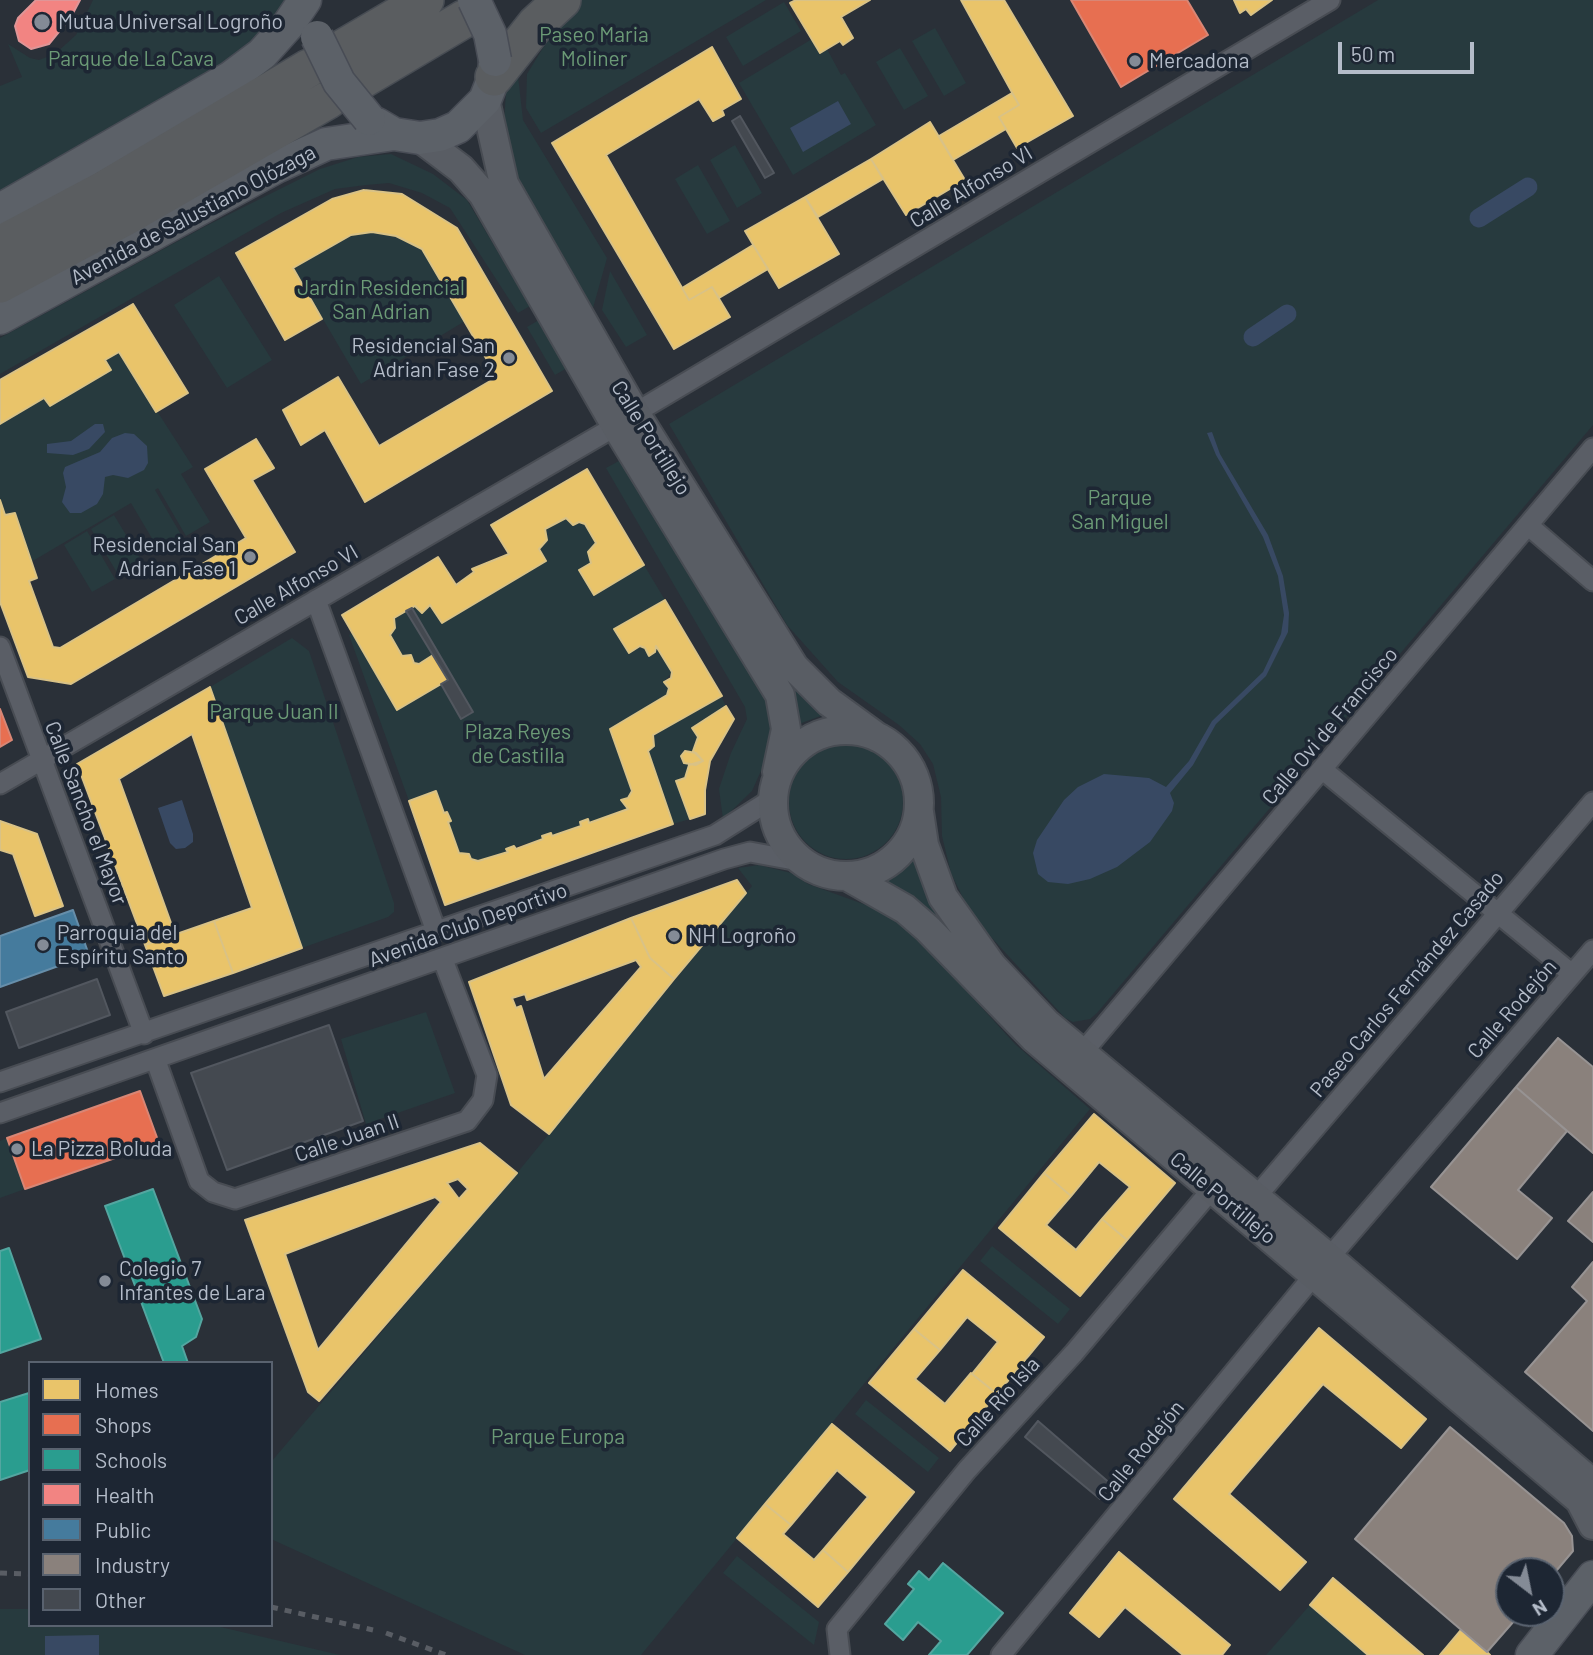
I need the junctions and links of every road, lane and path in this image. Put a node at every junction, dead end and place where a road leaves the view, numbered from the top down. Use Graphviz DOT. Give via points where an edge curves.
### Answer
graph roads {
  1 [pos="305,0"];
  2 [pos="313,0"];
  3 [pos="425,0"];
  4 [pos="562,0"];
  5 [pos="1330,0"];
  6 [pos="469,10"];
  7 [pos="322,52"];
  8 [pos="491,79"];
  9 [pos="394,130"];
  10 [pos="116,202"];
  11 [pos="0,210"];
  12 [pos="0,245"];
  13 [pos="0,284"];
  14 [pos="0,318"];
  15 [pos="625,419"];
  16 [pos="1593,448"];
  17 [pos="1529,526"];
  18 [pos="1593,581"];
  19 [pos="316,600"];
  20 [pos="0,646"];
  21 [pos="877,737"];
  22 [pos="41,760"];
  23 [pos="1323,770"];
  24 [pos="0,784"];
  25 [pos="775,785"];
  26 [pos="1593,802"];
  27 [pos="919,811"];
  28 [pos="799,860"];
  29 [pos="847,876"];
  30 [pos="1497,913"];
  31 [pos="436,931"];
  32 [pos="1593,950"];
  33 [pos="443,960"];
  34 [pos="1572,974"];
  35 [pos="195,1016"];
  36 [pos="144,1034"];
  37 [pos="1091,1043"];
  38 [pos="156,1060"];
  39 [pos="0,1082"];
  40 [pos="0,1113"];
  41 [pos="1212,1189"];
  42 [pos="1256,1197"];
  43 [pos="1322,1266"];
  44 [pos="1593,1484"];
  45 [pos="1593,1525"];
  46 [pos="1593,1577"];
  47 [pos="1593,1614"];
  48 [pos="840,1655"];
  49 [pos="1001,1655"];
  50 [pos="1532,1655"];
  51 [pos="1556,1655"];
  1 -- 11 [label="main road" via="261,54 230,78"];
  2 -- 7 [label="main road"];
  3 -- 7 [label="highway"];
  4 -- 8 [label="highway"];
  5 -- 15 [label="street, Calle Alfonso VI"];
  6 -- 8 [label="main road, bridge" via="490,34"];
  6 -- 10 [label="highway" via="343,91"];
  7 -- 9 [label="main road, bridge" via="340,82"];
  7 -- 10 [label="highway"];
  8 -- 9 [label="main road, Avenida de Salustiano Olózaga" via="458,128 440,135"];
  8 -- 15 [label="main road, Calle Portillejo" via="504,184"];
  9 -- 14 [label="main road, Avenida de Salustiano Olózaga" via="326,144 278,166"];
  9 -- 15 [label="main road, Calle Portillejo" via="461,169 484,194"];
  10 -- 12 [label="highway"];
  10 -- 13 [label="highway"];
  15 -- 19 [label="street, Calle Alfonso VI"];
  15 -- 21 [label="main road, Calle Portillejo" via="794,667 830,702"];
  15 -- 25 [label="main road, Calle Portillejo" via="780,695 786,729"];
  16 -- 17 [label="street, Calle Ovi de Francisco"];
  17 -- 18 [label="street"];
  17 -- 23 [label="street, Calle Ovi de Francisco"];
  19 -- 22 [label="street, Calle Alfonso VI"];
  19 -- 31 [label="street"];
  20 -- 22 [label="street, Calle Sancho el Mayor"];
  21 -- 25 [label="main road" via="850,729 816,735 793,751"];
  21 -- 27 [label="main road" via="908,764 917,783"];
  22 -- 24 [label="street, Calle Alfonso VI"];
  22 -- 36 [label="street, Calle Sancho el Mayor"];
  23 -- 30 [label="street"];
  23 -- 37 [label="street, Calle Ovi de Francisco"];
  25 -- 28 [label="main road" via="778,830"];
  25 -- 31 [label="street, Avenida Club Deportivo" via="715,835"];
  26 -- 30 [label="street, Paseo Carlos Fernández Casado"];
  27 -- 29 [label="main road" via="914,830 897,856 873,871"];
  27 -- 37 [label="main road, Calle Portillejo" via="924,845 943,897 992,966 1046,1023"];
  28 -- 29 [label="main road" via="812,870"];
  28 -- 33 [label="street, Avenida Club Deportivo" via="750,852 724,859"];
  29 -- 41 [label="main road, Calle Portillejo" via="905,909 1034,1038"];
  30 -- 34 [label="street"];
  30 -- 42 [label="street, Paseo Carlos Fernández Casado"];
  31 -- 35 [label="street, Avenida Club Deportivo"];
  32 -- 34 [label="street, Calle Rodejón"];
  33 -- 38 [label="street, Avenida Club Deportivo"];
  33 -- 38 [label="street, Calle Juan II" via="487,1075 483,1100 467,1121 235,1199 213,1192 199,1181"];
  34 -- 43 [label="street, Calle Rodejón"];
  35 -- 36 [label="street, Avenida Club Deportivo"];
  35 -- 38 [label="street, Avenida Club Deportivo"];
  36 -- 39 [label="street, Avenida Club Deportivo"];
  37 -- 42 [label="main road, Calle Portillejo"];
  38 -- 40 [label="street, Avenida Club Deportivo"];
  41 -- 43 [label="main road, Calle Portillejo"];
  41 -- 48 [label="street, Calle Río Isla" via="1074,1353 967,1470 837,1629"];
  42 -- 43 [label="main road, Calle Portillejo"];
  43 -- 44 [label="main road, Calle Portillejo"];
  43 -- 45 [label="main road, Calle Portillejo" via="1580,1500"];
  43 -- 49 [label="street, Calle Rodejón"];
  46 -- 50 [label="main road"];
  47 -- 51 [label="main road"];
}
